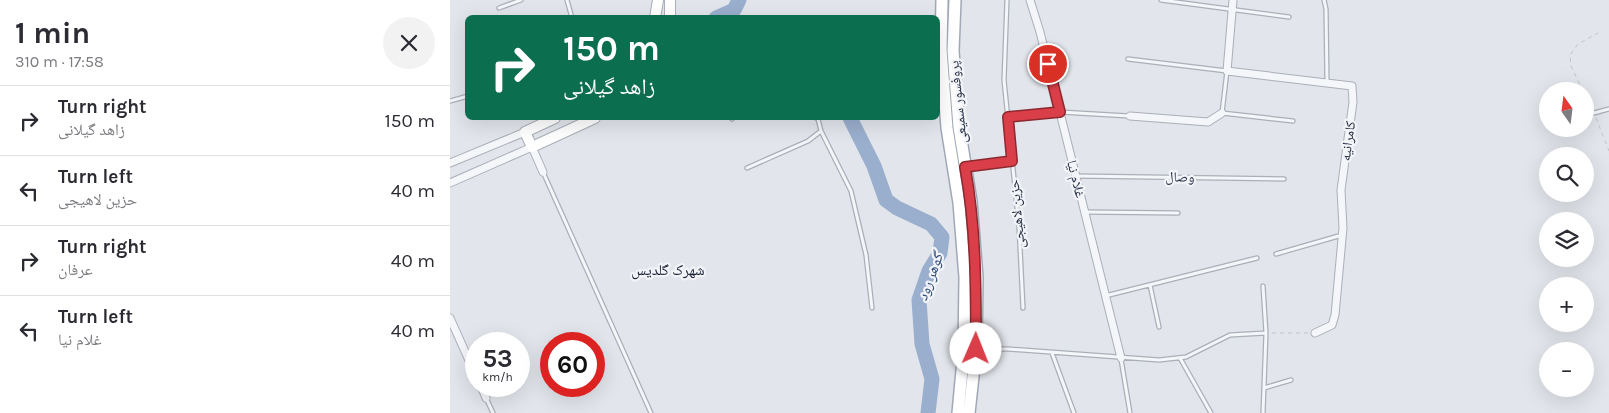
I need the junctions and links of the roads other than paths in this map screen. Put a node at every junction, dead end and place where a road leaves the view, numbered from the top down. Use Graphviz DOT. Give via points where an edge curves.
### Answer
graph roads {
  1 [pos="521,0"];
  2 [pos="567,0"];
  3 [pos="658,0"];
  4 [pos="670,0"];
  5 [pos="942,0"];
  6 [pos="955,0"];
  7 [pos="1007,0"];
  8 [pos="1030,0"];
  9 [pos="1161,0"];
  10 [pos="1233,0"];
  11 [pos="1324,0"];
  12 [pos="500,8"];
  13 [pos="1232,9"];
  14 [pos="571,15"];
  15 [pos="656,15"];
  16 [pos="670,15"];
  17 [pos="1288,17"];
  18 [pos="1128,59"];
  19 [pos="1227,71"];
  20 [pos="1326,83"];
  21 [pos="465,97"];
  22 [pos="450,101"];
  23 [pos="1609,109"];
  24 [pos="1060,112"];
  25 [pos="1222,113"];
  26 [pos="1594,113"];
  27 [pos="1130,116"];
  28 [pos="1008,117"];
  29 [pos="551,120"];
  30 [pos="591,120"];
  31 [pos="818,120"];
  32 [pos="1293,121"];
  33 [pos="821,131"];
  34 [pos="524,132"];
  35 [pos="532,147"];
  36 [pos="1012,161"];
  37 [pos="450,163"];
  38 [pos="965,167"];
  39 [pos="747,168"];
  40 [pos="542,172"];
  41 [pos="1075,176"];
  42 [pos="1284,179"];
  43 [pos="450,183"];
  44 [pos="1084,212"];
  45 [pos="1178,213"];
  46 [pos="1342,235"];
  47 [pos="1276,254"];
  48 [pos="1257,258"];
  49 [pos="1150,285"];
  50 [pos="1264,286"];
  51 [pos="1105,296"];
  52 [pos="872,308"];
  53 [pos="1023,308"];
  54 [pos="450,318"];
  55 [pos="1159,327"];
  56 [pos="1266,333"];
  57 [pos="1315,333"];
  58 [pos="976,349"];
  59 [pos="465,351"];
  60 [pos="1052,353"];
  61 [pos="1121,358"];
  62 [pos="1180,358"];
  63 [pos="1291,380"];
  64 [pos="1264,388"];
  65 [pos="486,398"];
  66 [pos="493,413"];
  67 [pos="650,413"];
  68 [pos="958,413"];
  69 [pos="969,413"];
  70 [pos="1074,413"];
  71 [pos="1130,413"];
  72 [pos="1211,413"];
  73 [pos="1262,413"];
  1 -- 12 [label="lane"];
  2 -- 14 [label="lane"];
  3 -- 15 [label="street"];
  4 -- 16 [label="street"];
  5 -- 68 [label="main road, پروفسور سمیعی" via="941,50 947,128 959,203 965,278 964,349"];
  6 -- 38 [label="main road, پروفسور سمیعی" via="953,51"];
  7 -- 28 [label="lane, حزین لاهیجی" via="1004,80"];
  8 -- 24 [label="street, غلام نیا"];
  9 -- 13 [label="lane"];
  10 -- 13 [label="street"];
  11 -- 20 [label="lane"];
  13 -- 17 [label="lane"];
  13 -- 19 [label="street"];
  18 -- 19 [label="lane"];
  19 -- 20 [label="street, کامرانیه"];
  19 -- 25 [label="lane"];
  20 -- 46 [label="street, کامرانیه" via="1352,86 1353,102 1341,190"];
  21 -- 22 [label="lane"];
  23 -- 26 [label="lane"];
  24 -- 27 [label="lane"];
  24 -- 28 [label="lane"];
  24 -- 41 [label="street, غلام نیا"];
  25 -- 27 [label="street" via="1208,122"];
  25 -- 32 [label="lane"];
  28 -- 36 [label="lane, حزین لاهیجی"];
  29 -- 34 [label="street"];
  30 -- 35 [label="street"];
  31 -- 33 [label="lane"];
  33 -- 39 [label="lane" via="808,141"];
  33 -- 52 [label="lane" via="851,191 866,255"];
  34 -- 35 [label="street"];
  34 -- 37 [label="street"];
  35 -- 40 [label="street"];
  35 -- 43 [label="street"];
  36 -- 38 [label="lane"];
  36 -- 53 [label="lane, حزین لاهیجی"];
  38 -- 58 [label="main road, پروفسور سمیعی" via="977,277"];
  40 -- 67 [label="lane"];
  41 -- 42 [label="lane, وصال"];
  41 -- 44 [label="street, غلام نیا"];
  44 -- 45 [label="lane"];
  44 -- 51 [label="street, غلام نیا"];
  46 -- 47 [label="lane"];
  46 -- 57 [label="street, کامرانیه" via="1335,315 1332,325"];
  48 -- 49 [label="lane"];
  49 -- 51 [label="lane"];
  49 -- 55 [label="lane"];
  50 -- 56 [label="lane"];
  51 -- 61 [label="street, غلام نیا"];
  54 -- 59 [label="street"];
  56 -- 62 [label="lane" via="1230,335"];
  56 -- 64 [label="lane"];
  58 -- 60 [label="lane"];
  58 -- 69 [label="main road, پروفسور سمیعی"];
  60 -- 61 [label="lane"];
  60 -- 70 [label="lane"];
  61 -- 62 [label="lane"];
  61 -- 71 [label="lane, غلام نیا"];
  62 -- 72 [label="lane"];
  63 -- 64 [label="lane"];
  64 -- 73 [label="lane"];
  65 -- 66 [label="lane"];
}
